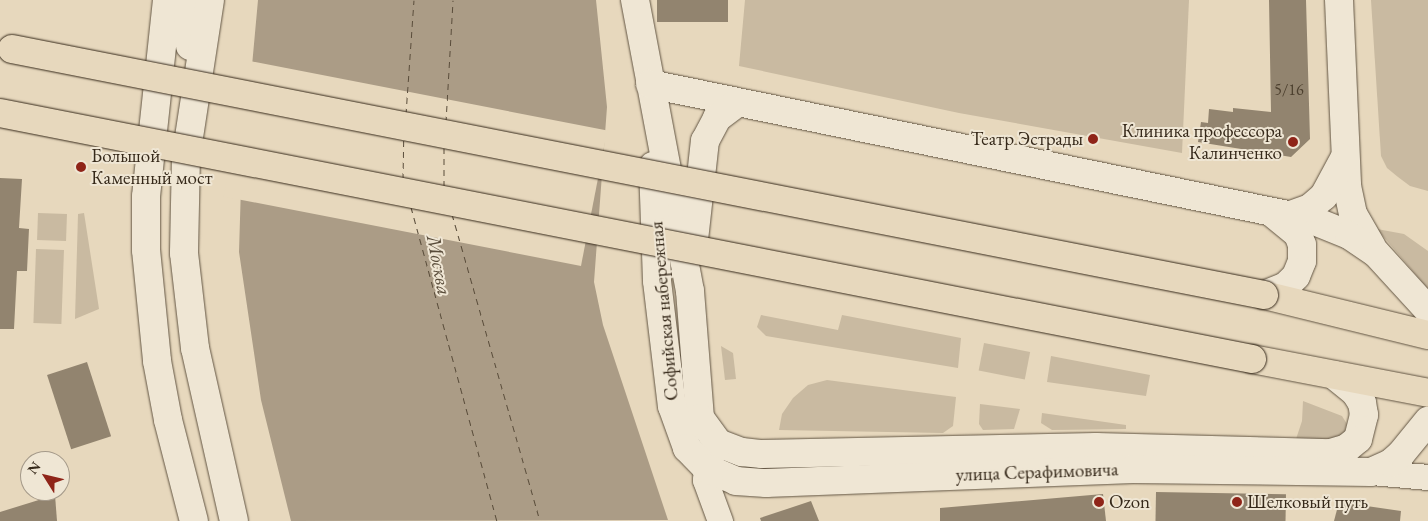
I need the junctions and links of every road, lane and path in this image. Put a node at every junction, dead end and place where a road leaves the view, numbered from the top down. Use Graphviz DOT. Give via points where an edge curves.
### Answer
graph roads {
  1 [pos="154,0"];
  2 [pos="167,0"];
  3 [pos="188,0"];
  4 [pos="210,0"];
  5 [pos="634,0"];
  6 [pos="1339,0"];
  7 [pos="163,38"];
  8 [pos="0,47"];
  9 [pos="650,84"];
  10 [pos="736,103"];
  11 [pos="0,113"];
  12 [pos="190,117"];
  13 [pos="1345,157"];
  14 [pos="1264,208"];
  15 [pos="1291,215"];
  16 [pos="1376,253"];
  17 [pos="690,291"];
  18 [pos="1264,295"];
  19 [pos="1428,310"];
  20 [pos="1428,335"];
  21 [pos="1334,376"];
  22 [pos="1428,393"];
  23 [pos="1428,421"];
  24 [pos="718,443"];
  25 [pos="931,463"];
  26 [pos="706,468"];
  27 [pos="1371,472"];
  28 [pos="1428,477"];
  29 [pos="194,521"];
  30 [pos="234,521"];
  31 [pos="720,521"];
  1 -- 7 [label="main road"];
  2 -- 7 [label="main road"];
  3 -- 12 [label="main road"];
  4 -- 12 [label="main road"];
  5 -- 9 [label="main road, Софийская набережная"];
  6 -- 13 [label="main road"];
  7 -- 29 [label="main road" via="146,197 146,250 157,361 168,420"];
  8 -- 18 [label="main road, bridge"];
  9 -- 10 [label="main road"];
  9 -- 17 [label="main road, Софийская набережная"];
  9 -- 26 [label="main road, Софийская набережная" via="657,280 672,406 687,448"];
  10 -- 14 [label="main road"];
  10 -- 17 [label="main road" via="717,118 705,141 695,215"];
  11 -- 21 [label="main road, bridge"];
  12 -- 30 [label="main road" via="183,201 184,253 195,348"];
  13 -- 15 [label="main road" via="1324,196 1310,208"];
  13 -- 16 [label="main road" via="1353,214"];
  14 -- 15 [label="main road"];
  14 -- 18 [label="main road" via="1287,223 1302,245 1302,261 1296,276 1286,286"];
  15 -- 16 [label="main road" via="1333,227"];
  16 -- 19 [label="main road"];
  17 -- 24 [label="main road, Софийская набережная" via="700,418"];
  18 -- 20 [label="main road"];
  21 -- 22 [label="main road"];
  21 -- 25 [label="main road, улица Серафимовича" via="1362,403 1363,427 1358,439 1347,448 1331,453 1125,447"];
  23 -- 27 [label="main road" via="1391,463"];
  24 -- 25 [label="main road, улица Серафимовича" via="742,452 762,454"];
  24 -- 26 [label="street"];
  25 -- 26 [label="main road, улица Серафимовича" via="766,483 736,482"];
  25 -- 27 [label="main road, улица Серафимовича"];
  26 -- 31 [label="street" via="705,480"];
  27 -- 28 [label="street"];
}
